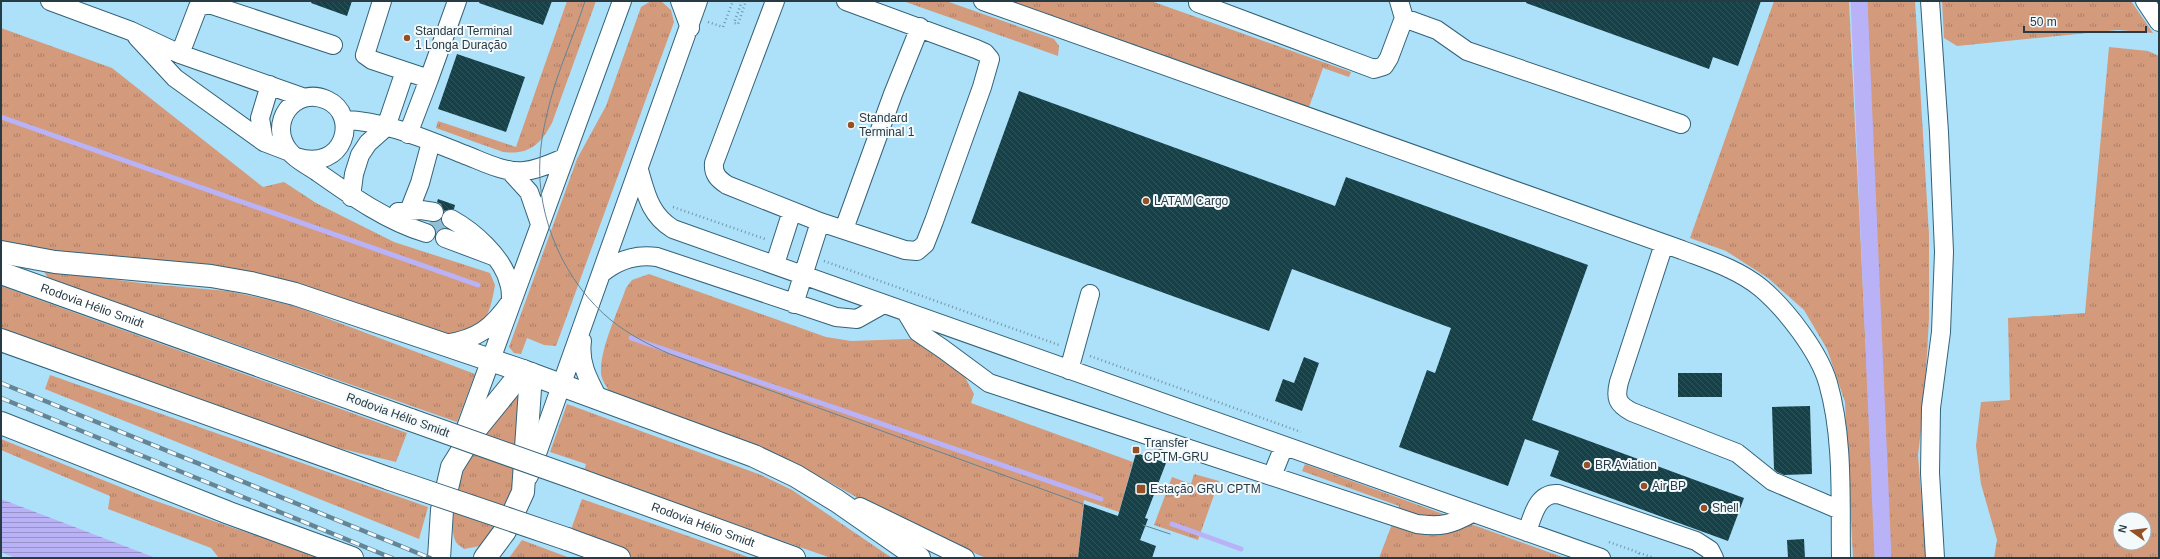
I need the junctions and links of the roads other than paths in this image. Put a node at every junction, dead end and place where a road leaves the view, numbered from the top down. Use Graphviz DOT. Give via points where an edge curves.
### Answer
graph roads {
  1 [pos="50,1"];
  2 [pos="382,1"];
  3 [pos="457,1"];
  4 [pos="680,1"];
  5 [pos="698,1"];
  6 [pos="846,1"];
  7 [pos="983,1"];
  8 [pos="1930,1"];
  9 [pos="2145,1"];
  10 [pos="623,2"];
  11 [pos="1199,2"];
  12 [pos="773,7"];
  13 [pos="1402,9"];
  14 [pos="2159,22"];
  15 [pos="920,27"];
  16 [pos="690,28"];
  17 [pos="131,31"];
  18 [pos="333,45"];
  19 [pos="180,54"];
  20 [pos="405,71"];
  21 [pos="429,79"];
  22 [pos="270,85"];
  23 [pos="302,97"];
  24 [pos="344,120"];
  25 [pos="1681,124"];
  26 [pos="386,127"];
  27 [pos="408,134"];
  28 [pos="264,142"];
  29 [pos="431,142"];
  30 [pos="293,155"];
  31 [pos="564,158"];
  32 [pos="509,170"];
  33 [pos="639,170"];
  34 [pos="351,196"];
  35 [pos="792,211"];
  36 [pos="407,217"];
  37 [pos="430,222"];
  38 [pos="820,222"];
  39 [pos="540,224"];
  40 [pos="448,229"];
  41 [pos="844,229"];
  42 [pos="1664,244"];
  43 [pos="1,252"];
  44 [pos="775,264"];
  45 [pos="1,273"];
  46 [pos="602,273"];
  47 [pos="803,274"];
  48 [pos="1090,294"];
  49 [pos="511,301"];
  50 [pos="794,304"];
  51 [pos="882,304"];
  52 [pos="906,312"];
  53 [pos="584,324"];
  54 [pos="1,340"];
  55 [pos="445,344"];
  56 [pos="490,360"];
  57 [pos="1069,370"];
  58 [pos="527,373"];
  59 [pos="562,386"];
  60 [pos="598,398"];
  61 [pos="1,423"];
  62 [pos="1284,446"];
  63 [pos="452,467"];
  64 [pos="1272,476"];
  65 [pos="805,481"];
  66 [pos="523,492"];
  67 [pos="1840,510"];
  68 [pos="1472,513"];
  69 [pos="1527,532"];
  70 [pos="352,558"];
  71 [pos="439,558"];
  72 [pos="485,558"];
  73 [pos="619,558"];
  74 [pos="794,558"];
  75 [pos="919,558"];
  76 [pos="965,558"];
  77 [pos="1601,558"];
  78 [pos="1714,558"];
  79 [pos="1841,558"];
  80 [pos="1935,558"];
  1 -- 17 [label="street"];
  2 -- 20 [label="street" via="365,55"];
  3 -- 21 [label="street"];
  4 -- 16 [label="street"];
  5 -- 16 [label="street"];
  6 -- 15 [label="street"];
  7 -- 42 [label="street"];
  8 -- 80 [label="street" via="1944,252 1941,332 1931,408 1930,473"];
  9 -- 14 [label="street"];
  10 -- 31 [label="street"];
  11 -- 13 [label="street" via="1374,69 1384,66 1389,58"];
  12 -- 35 [label="street" via="714,167 715,173 727,185"];
  13 -- 25 [label="street" via="1467,51"];
  15 -- 41 [label="street"];
  15 -- 41 [label="street" via="988,55 990,62 934,221 925,244 917,251 905,250"];
  16 -- 33 [label="street"];
  17 -- 19 [label="street"];
  17 -- 28 [label="street" via="175,78"];
  18 -- 19 [label="street" via="203,4 198,7"];
  19 -- 22 [label="street"];
  20 -- 21 [label="street"];
  20 -- 26 [label="street"];
  21 -- 27 [label="street"];
  22 -- 23 [label="street"];
  22 -- 28 [label="street" via="260,118"];
  23 -- 24 [label="street" via="316,96 329,100 338,108"];
  23 -- 30 [label="street" via="291,104 283,115 280,128 282,141"];
  24 -- 26 [label="street" via="367,121"];
  24 -- 30 [label="street" via="345,133 341,145 333,155 309,161"];
  26 -- 27 [label="street"];
  26 -- 34 [label="street" via="368,143 360,155"];
  27 -- 29 [label="street"];
  28 -- 30 [label="street"];
  29 -- 32 [label="street"];
  29 -- 36 [label="street" via="420,183"];
  30 -- 34 [label="street"];
  31 -- 32 [label="street" via="536,169"];
  31 -- 39 [label="street"];
  32 -- 39 [label="street" via="529,192"];
  33 -- 44 [label="street" via="650,206 664,224"];
  33 -- 46 [label="street"];
  34 -- 36 [label="street" via="386,215"];
  35 -- 38 [label="street"];
  35 -- 44 [label="street"];
  36 -- 37 [label="street"];
  38 -- 41 [label="street"];
  38 -- 47 [label="street"];
  39 -- 49 [label="street"];
  40 -- 49 [label="street" via="475,235 494,256 510,282"];
  42 -- 67 [label="street" via="1726,267 1760,287 1785,311 1811,347 1828,382 1834,408"];
  42 -- 67 [label="street" via="1619,382 1619,404 1632,412 1737,453 1772,481"];
  43 -- 55 [label="main road" via="55,262 211,276 252,283 295,294"];
  44 -- 47 [label="street"];
  45 -- 74 [label="main road, Rodovia Hélio Smidt, bridge"];
  46 -- 50 [label="street" via="610,266 627,259 643,255 657,257"];
  46 -- 53 [label="street"];
  47 -- 50 [label="street"];
  47 -- 51 [label="street"];
  48 -- 57 [label="street"];
  49 -- 55 [label="street" via="499,319 478,335 464,341"];
  49 -- 56 [label="street"];
  50 -- 51 [label="street" via="836,317 857,319"];
  51 -- 52 [label="street"];
  52 -- 57 [label="street"];
  52 -- 64 [label="street" via="918,332 989,383"];
  53 -- 59 [label="street"];
  53 -- 60 [label="street" via="581,350 584,372"];
  54 -- 73 [label="main road, bridge"];
  55 -- 56 [label="main road"];
  56 -- 58 [label="main road"];
  56 -- 63 [label="street"];
  57 -- 62 [label="street"];
  58 -- 59 [label="main road"];
  58 -- 63 [label="main road" via="474,430"];
  58 -- 66 [label="main road"];
  59 -- 60 [label="main road"];
  59 -- 66 [label="street"];
  60 -- 65 [label="main road" via="754,456"];
  61 -- 70 [label="main road" via="229,513"];
  62 -- 64 [label="street"];
  62 -- 68 [label="street"];
  63 -- 71 [label="main road" via="442,510"];
  64 -- 68 [label="street" via="1417,524 1434,526 1454,523"];
  65 -- 75 [label="main road"];
  65 -- 76 [label="street"];
  66 -- 72 [label="main road" via="505,531"];
  67 -- 79 [label="street"];
  68 -- 69 [label="street"];
  69 -- 77 [label="street"];
  69 -- 78 [label="street" via="1540,500 1546,495 1558,494 1696,540 1710,550"];
}
